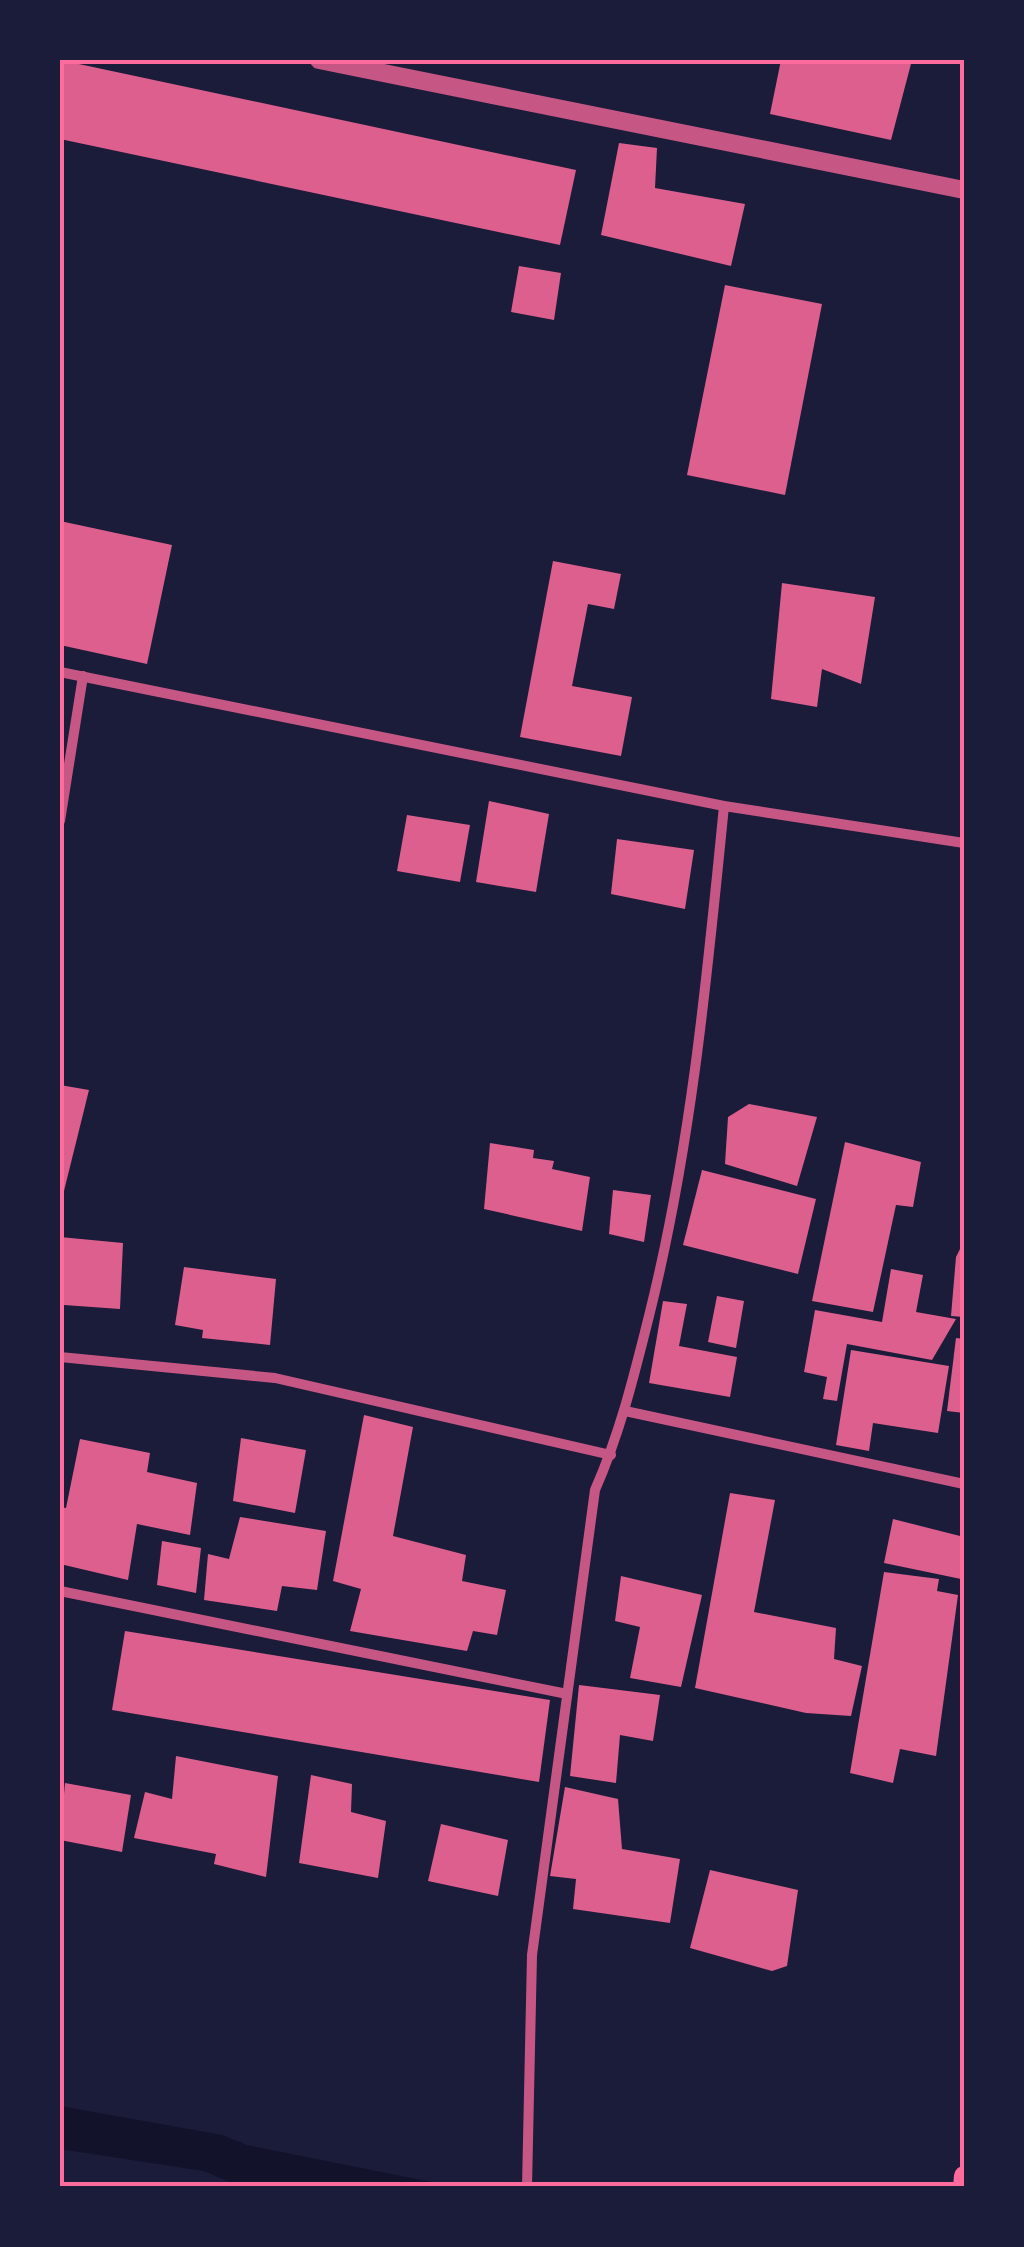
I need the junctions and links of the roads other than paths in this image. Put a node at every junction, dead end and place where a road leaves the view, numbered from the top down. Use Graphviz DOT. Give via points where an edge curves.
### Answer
graph roads {
  1 [pos="319,60"];
  2 [pos="964,190"];
  3 [pos="60,672"];
  4 [pos="83,676"];
  5 [pos="724,806"];
  6 [pos="60,821"];
  7 [pos="964,843"];
  8 [pos="60,1356"];
  9 [pos="625,1411"];
  10 [pos="611,1454"];
  11 [pos="964,1484"];
  12 [pos="60,1591"];
  13 [pos="567,1694"];
  14 [pos="964,2176"];
  15 [pos="527,2187"];
  16 [pos="963,2187"];
  1 -- 2 [label="street"];
  3 -- 4 [label="street"];
  4 -- 5 [label="street"];
  4 -- 6 [label="street"];
  5 -- 7 [label="street"];
  5 -- 9 [label="street" via="676,1208"];
  8 -- 10 [label="street" via="275,1378"];
  9 -- 10 [label="street"];
  9 -- 11 [label="street"];
  10 -- 13 [label="street" via="595,1490"];
  12 -- 13 [label="street"];
  13 -- 15 [label="street" via="532,1955"];
  14 -- 16 [label="main road"];
}
